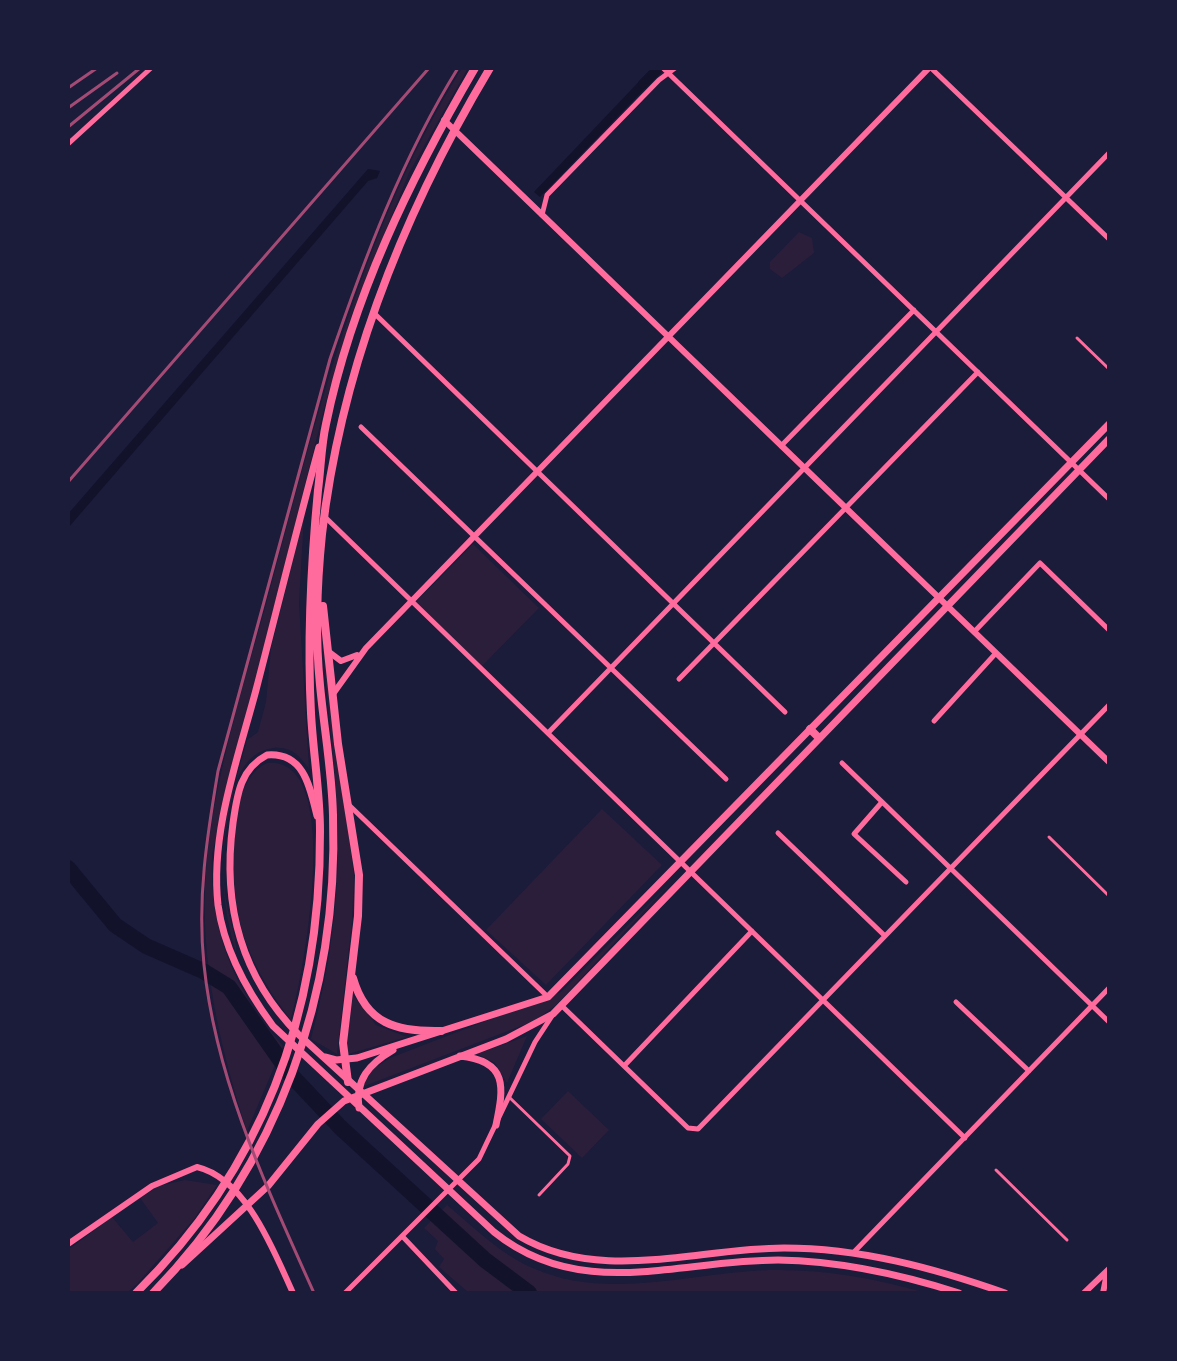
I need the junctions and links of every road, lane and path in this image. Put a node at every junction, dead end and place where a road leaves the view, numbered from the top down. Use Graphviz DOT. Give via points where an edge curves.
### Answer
graph roads {
  1 [pos="151,68"];
  2 [pos="475,68"];
  3 [pos="490,68"];
  4 [pos="930,68"];
  5 [pos="668,70"];
  6 [pos="444,120"];
  7 [pos="455,130"];
  8 [pos="68,144"];
  9 [pos="1109,153"];
  10 [pos="1066,198"];
  11 [pos="800,200"];
  12 [pos="542,215"];
  13 [pos="1109,239"];
  14 [pos="914,310"];
  15 [pos="374,313"];
  16 [pos="936,332"];
  17 [pos="668,337"];
  18 [pos="1077,338"];
  19 [pos="1109,369"];
  20 [pos="978,372"];
  21 [pos="1109,424"];
  22 [pos="325,426"];
  23 [pos="361,427"];
  24 [pos="1109,439"];
  25 [pos="781,446"];
  26 [pos="1072,462"];
  27 [pos="804,468"];
  28 [pos="539,470"];
  29 [pos="1079,470"];
  30 [pos="1109,499"];
  31 [pos="845,507"];
  32 [pos="324,517"];
  33 [pos="474,536"];
  34 [pos="319,572"];
  35 [pos="939,598"];
  36 [pos="411,601"];
  37 [pos="675,602"];
  38 [pos="947,606"];
  39 [pos="1109,630"];
  40 [pos="974,632"];
  41 [pos="715,642"];
  42 [pos="366,648"];
  43 [pos="329,652"];
  44 [pos="996,653"];
  45 [pos="611,668"];
  46 [pos="679,679"];
  47 [pos="333,694"];
  48 [pos="1109,705"];
  49 [pos="785,712"];
  50 [pos="934,721"];
  51 [pos="810,729"];
  52 [pos="548,734"];
  53 [pos="1080,735"];
  54 [pos="819,738"];
  55 [pos="1109,762"];
  56 [pos="842,763"];
  57 [pos="726,779"];
  58 [pos="882,802"];
  59 [pos="349,805"];
  60 [pos="320,827"];
  61 [pos="778,833"];
  62 [pos="1049,837"];
  63 [pos="680,862"];
  64 [pos="951,869"];
  65 [pos="690,872"];
  66 [pos="906,882"];
  67 [pos="1109,896"];
  68 [pos="752,931"];
  69 [pos="885,936"];
  70 [pos="352,972"];
  71 [pos="1109,988"];
  72 [pos="548,997"];
  73 [pos="823,1000"];
  74 [pos="956,1002"];
  75 [pos="1092,1006"];
  76 [pos="559,1007"];
  77 [pos="1109,1022"];
  78 [pos="441,1031"];
  79 [pos="407,1041"];
  80 [pos="319,1054"];
  81 [pos="458,1055"];
  82 [pos="344,1060"];
  83 [pos="624,1066"];
  84 [pos="1029,1071"];
  85 [pos="348,1082"];
  86 [pos="357,1089"];
  87 [pos="509,1097"];
  88 [pos="359,1108"];
  89 [pos="496,1125"];
  90 [pos="965,1138"];
  91 [pos="996,1170"];
  92 [pos="459,1183"];
  93 [pos="450,1192"];
  94 [pos="539,1195"];
  95 [pos="403,1237"];
  96 [pos="1067,1240"];
  97 [pos="68,1244"];
  98 [pos="853,1253"];
  99 [pos="1109,1270"];
  100 [pos="169,1277"];
  101 [pos="136,1293"];
  102 [pos="153,1293"];
  103 [pos="293,1293"];
  104 [pos="345,1293"];
  105 [pos="456,1293"];
  106 [pos="959,1293"];
  107 [pos="1005,1293"];
  108 [pos="1084,1293"];
  109 [pos="1103,1293"];
  1 -- 8 [label="street"];
  2 -- 6 [label="main road"];
  3 -- 7 [label="main road"];
  4 -- 10 [label="street"];
  4 -- 11 [label="street"];
  5 -- 11 [label="street"];
  5 -- 12 [label="street" via="547,195"];
  6 -- 7 [label="street"];
  6 -- 22 [label="main road" via="379,259"];
  7 -- 12 [label="street"];
  7 -- 15 [label="main road" via="413,215"];
  9 -- 10 [label="street"];
  10 -- 13 [label="street"];
  10 -- 16 [label="street"];
  11 -- 14 [label="street"];
  11 -- 17 [label="street"];
  12 -- 17 [label="street"];
  14 -- 16 [label="street"];
  14 -- 25 [label="street"];
  15 -- 28 [label="street"];
  15 -- 32 [label="main road" via="340,423"];
  16 -- 20 [label="street"];
  16 -- 27 [label="street"];
  17 -- 25 [label="street"];
  17 -- 28 [label="street"];
  18 -- 19 [label="lane"];
  20 -- 26 [label="street"];
  20 -- 31 [label="street"];
  21 -- 26 [label="main road"];
  22 -- 60 [label="main road" via="310,579 309,671"];
  22 -- 88 [label="main road" via="229,795 217,881 223,927 251,994 285,1038"];
  23 -- 33 [label="street"];
  24 -- 29 [label="main road"];
  25 -- 27 [label="street"];
  26 -- 29 [label="street"];
  26 -- 35 [label="main road"];
  27 -- 31 [label="street"];
  27 -- 37 [label="street"];
  28 -- 33 [label="street"];
  28 -- 37 [label="street"];
  29 -- 30 [label="street"];
  29 -- 38 [label="main road"];
  31 -- 35 [label="street"];
  31 -- 41 [label="street"];
  32 -- 34 [label="main road"];
  32 -- 36 [label="street"];
  33 -- 36 [label="street"];
  33 -- 45 [label="street"];
  34 -- 43 [label="main road"];
  34 -- 100 [label="main road" via="319,680 333,813 321,973 294,1072 258,1152 221,1212"];
  35 -- 38 [label="street"];
  35 -- 51 [label="main road"];
  36 -- 42 [label="street"];
  36 -- 52 [label="street"];
  37 -- 41 [label="street"];
  37 -- 45 [label="street"];
  38 -- 40 [label="street"];
  38 -- 54 [label="main road"];
  39 -- 40 [label="street" via="1040,563"];
  40 -- 44 [label="street"];
  41 -- 46 [label="street"];
  41 -- 49 [label="street"];
  42 -- 43 [label="street" via="345,661"];
  42 -- 47 [label="street"];
  43 -- 47 [label="main road"];
  44 -- 50 [label="street"];
  44 -- 53 [label="street"];
  45 -- 52 [label="street"];
  45 -- 57 [label="street"];
  47 -- 59 [label="main road"];
  48 -- 53 [label="street"];
  51 -- 54 [label="main road"];
  51 -- 63 [label="main road"];
  52 -- 63 [label="street"];
  53 -- 55 [label="street"];
  53 -- 64 [label="street"];
  54 -- 65 [label="main road"];
  56 -- 58 [label="street"];
  58 -- 64 [label="street"];
  58 -- 66 [label="street" via="854,834"];
  59 -- 70 [label="main road" via="359,875"];
  59 -- 72 [label="street"];
  60 -- 80 [label="main road" via="310,785 298,764 279,754 267,755 248,769 234,810 229,852 231,912 259,985"];
  60 -- 101 [label="main road" via="310,969 288,1051 245,1152 212,1205"];
  61 -- 69 [label="street"];
  62 -- 67 [label="lane"];
  63 -- 65 [label="street"];
  63 -- 72 [label="main road"];
  64 -- 69 [label="street"];
  64 -- 75 [label="street"];
  65 -- 68 [label="street"];
  65 -- 76 [label="main road"];
  68 -- 73 [label="street"];
  68 -- 83 [label="street"];
  69 -- 73 [label="street"];
  70 -- 78 [label="main road" via="364,1005 384,1024 412,1032"];
  70 -- 82 [label="main road"];
  71 -- 75 [label="street"];
  72 -- 78 [label="main road"];
  73 -- 83 [label="street" via="698,1129 688,1128"];
  73 -- 90 [label="street"];
  74 -- 84 [label="street"];
  75 -- 77 [label="street"];
  75 -- 84 [label="street"];
  76 -- 81 [label="main road" via="528,1029"];
  76 -- 83 [label="street"];
  76 -- 87 [label="street"];
  78 -- 79 [label="main road"];
  79 -- 82 [label="main road"];
  79 -- 86 [label="main road" via="372,1064"];
  80 -- 82 [label="main road"];
  80 -- 85 [label="main road"];
  81 -- 89 [label="main road" via="482,1060 499,1076"];
  81 -- 100 [label="main road" via="359,1093 330,1112 268,1186"];
  82 -- 85 [label="main road"];
  84 -- 90 [label="street"];
  85 -- 86 [label="main road"];
  86 -- 88 [label="main road"];
  86 -- 92 [label="main road"];
  87 -- 89 [label="street"];
  87 -- 94 [label="lane" via="570,1156"];
  88 -- 93 [label="main road"];
  89 -- 92 [label="street"];
  90 -- 98 [label="street"];
  91 -- 96 [label="lane"];
  92 -- 93 [label="street"];
  92 -- 98 [label="main road" via="519,1236 571,1258 614,1262 781,1248"];
  93 -- 95 [label="street"];
  93 -- 106 [label="main road" via="516,1249 566,1270 610,1274 796,1261 879,1271"];
  95 -- 104 [label="street"];
  95 -- 105 [label="street"];
  97 -- 103 [label="street" via="169,1176 197,1167 220,1179 256,1216"];
  98 -- 107 [label="main road" via="921,1266"];
  99 -- 108 [label="street"];
  99 -- 109 [label="street"];
  100 -- 102 [label="main road"];
}
